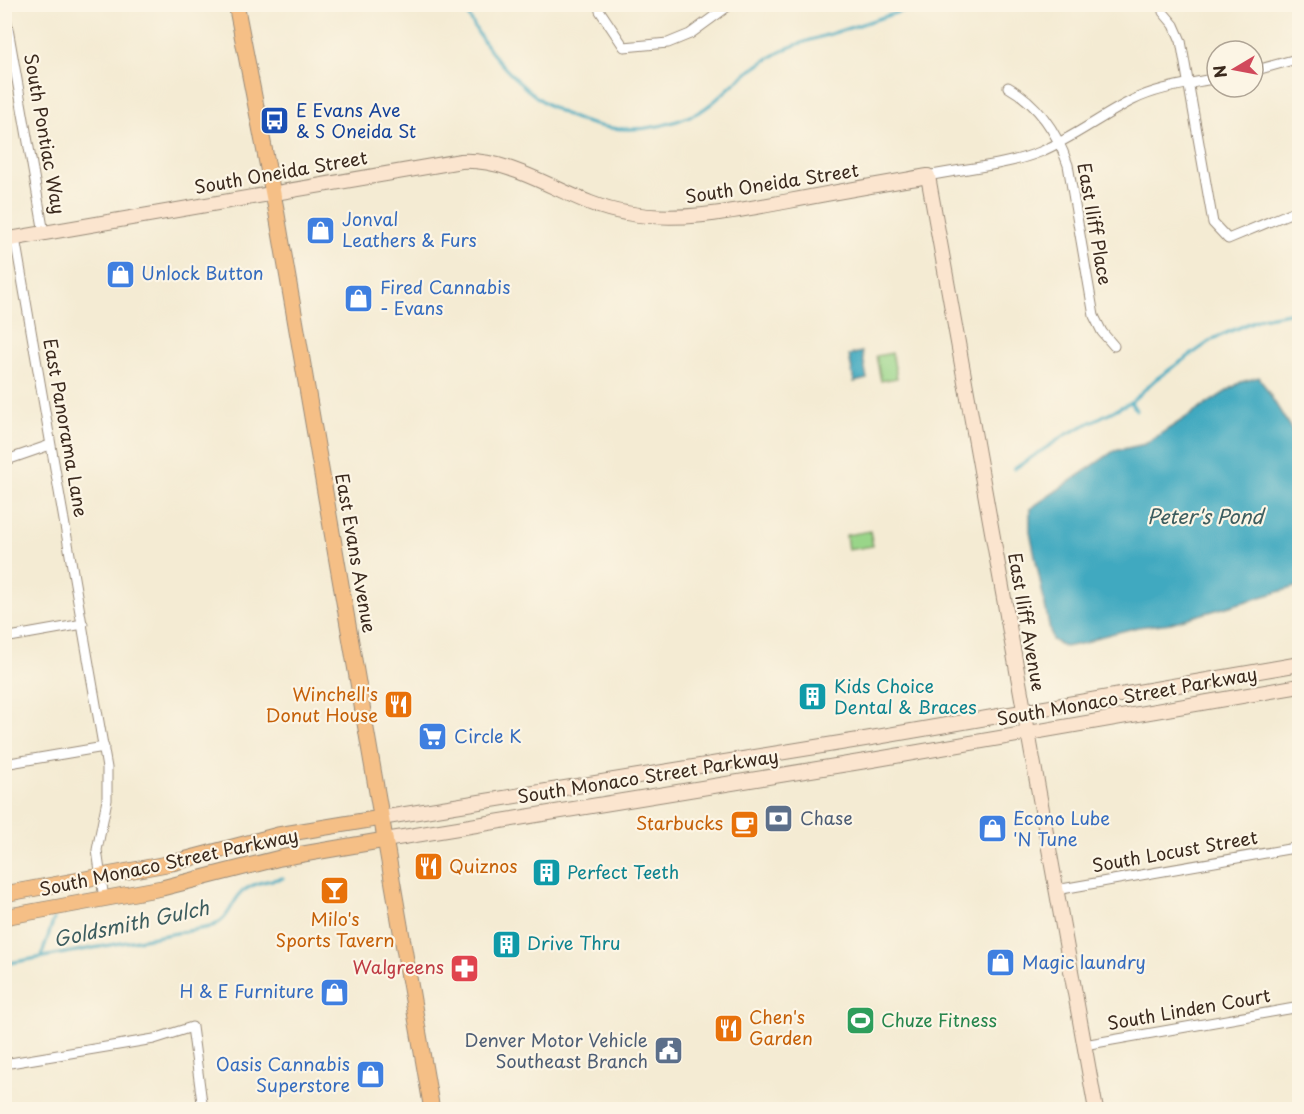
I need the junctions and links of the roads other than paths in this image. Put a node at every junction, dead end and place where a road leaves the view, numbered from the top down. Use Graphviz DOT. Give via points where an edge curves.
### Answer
graph roads {
  1 [pos="236,4"];
  2 [pos="599,4"];
  3 [pos="731,4"];
  4 [pos="4,6"];
  5 [pos="1163,12"];
  6 [pos="1299,58"];
  7 [pos="1265,68"];
  8 [pos="1205,81"];
  9 [pos="1189,84"];
  10 [pos="1008,87"];
  11 [pos="1060,143"];
  12 [pos="928,176"];
  13 [pos="272,193"];
  14 [pos="1299,209"];
  15 [pos="44,233"];
  16 [pos="10,239"];
  17 [pos="1114,346"];
  18 [pos="50,445"];
  19 [pos="4,461"];
  20 [pos="83,624"];
  21 [pos="4,638"];
  22 [pos="1299,664"];
  23 [pos="1299,686"];
  24 [pos="1024,712"];
  25 [pos="1028,734"];
  26 [pos="104,747"];
  27 [pos="4,764"];
  28 [pos="381,818"];
  29 [pos="385,840"];
  30 [pos="1299,848"];
  31 [pos="100,877"];
  32 [pos="1056,890"];
  33 [pos="4,894"];
  34 [pos="104,899"];
  35 [pos="4,917"];
  36 [pos="1299,1007"];
  37 [pos="1084,1045"];
  38 [pos="4,1064"];
  39 [pos="202,1110"];
  40 [pos="432,1110"];
  41 [pos="1096,1110"];
  1 -- 13 [label="main road, East Evans Avenue"];
  2 -- 3 [label="street" via="624,47 668,43 690,34"];
  4 -- 15 [label="street, South Pontiac Way"];
  5 -- 9 [label="street" via="1181,41"];
  6 -- 7 [label="street"];
  8 -- 9 [label="street, South Oneida Street"];
  9 -- 11 [label="street, South Oneida Street" via="1133,100"];
  9 -- 14 [label="street" via="1213,223 1228,239"];
  10 -- 11 [label="street, East Iliff Place" via="1035,107"];
  11 -- 12 [label="street, South Oneida Street" via="1017,160"];
  11 -- 17 [label="street, East Iliff Place" via="1068,165 1094,316"];
  12 -- 13 [label="street, South Oneida Street" via="682,217 645,216 605,208 505,166 471,160"];
  12 -- 24 [label="street, East Iliff Avenue"];
  13 -- 15 [label="street, South Oneida Street"];
  13 -- 28 [label="main road, East Evans Avenue"];
  15 -- 16 [label="street, South Oneida Street"];
  16 -- 18 [label="street, East Panorama Lane"];
  18 -- 19 [label="street"];
  18 -- 20 [label="street, East Panorama Lane"];
  20 -- 21 [label="street"];
  20 -- 26 [label="street, East Panorama Lane"];
  22 -- 24 [label="street, South Monaco Street Parkway"];
  23 -- 25 [label="street, South Monaco Street Parkway"];
  24 -- 25 [label="street, East Iliff Avenue"];
  24 -- 28 [label="street, South Monaco Street Parkway"];
  25 -- 29 [label="street, South Monaco Street Parkway"];
  25 -- 32 [label="street, East Iliff Avenue"];
  26 -- 27 [label="street"];
  26 -- 31 [label="street, East Panorama Lane" via="108,787 98,840"];
  28 -- 29 [label="main road, East Evans Avenue"];
  28 -- 31 [label="main road, South Monaco Street Parkway" via="278,835"];
  29 -- 34 [label="main road, South Monaco Street Parkway" via="271,860"];
  29 -- 40 [label="main road, East Evans Avenue"];
  30 -- 32 [label="street, South Locust Street"];
  31 -- 33 [label="main road, South Monaco Street Parkway"];
  31 -- 34 [label="street, East Panorama Lane"];
  32 -- 37 [label="street, East Iliff Avenue"];
  34 -- 35 [label="main road, South Monaco Street Parkway"];
  36 -- 37 [label="street, South Linden Court"];
  37 -- 41 [label="street, East Iliff Avenue"];
  38 -- 39 [label="street" via="154,1038 192,1027"];
}
